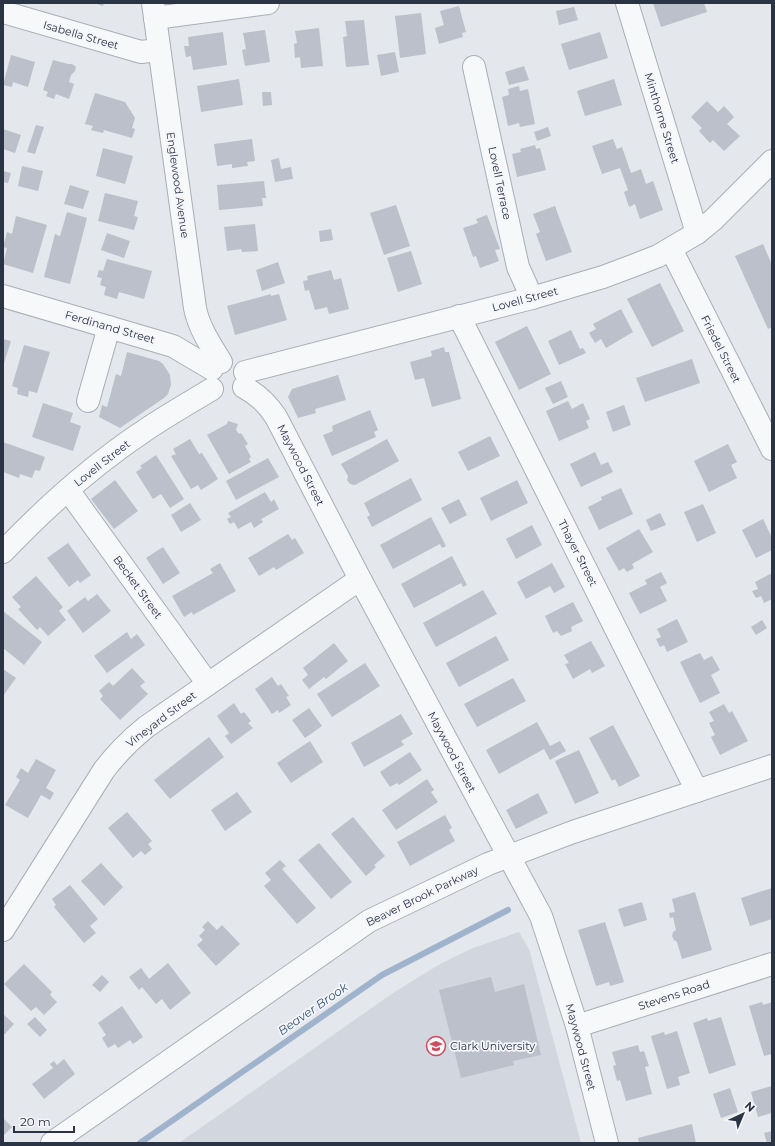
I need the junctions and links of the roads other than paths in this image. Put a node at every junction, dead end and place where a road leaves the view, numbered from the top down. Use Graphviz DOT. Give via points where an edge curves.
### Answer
graph roads {
  1 [pos="268,3"];
  2 [pos="627,3"];
  3 [pos="154,10"];
  4 [pos="3,12"];
  5 [pos="159,50"];
  6 [pos="474,67"];
  7 [pos="772,161"];
  8 [pos="697,233"];
  9 [pos="671,248"];
  10 [pos="3,296"];
  11 [pos="532,298"];
  12 [pos="459,316"];
  13 [pos="109,327"];
  14 [pos="215,373"];
  15 [pos="244,380"];
  16 [pos="88,401"];
  17 [pos="772,449"];
  18 [pos="68,490"];
  19 [pos="3,552"];
  20 [pos="360,579"];
  21 [pos="208,684"];
  22 [pos="772,766"];
  23 [pos="696,791"];
  24 [pos="508,855"];
  25 [pos="3,930"];
  26 [pos="772,964"];
  27 [pos="577,1026"];
  28 [pos="52,1143"];
  29 [pos="607,1143"];
  1 -- 3 [label="street"];
  2 -- 8 [label="street, Minthorne Street"];
  3 -- 5 [label="street, Englewood Avenue"];
  4 -- 5 [label="street, Isabella Street" via="141,52"];
  5 -- 14 [label="street, Englewood Avenue" via="195,308"];
  6 -- 11 [label="street, Lovell Terrace" via="518,267"];
  7 -- 8 [label="street, Lovell Street"];
  8 -- 9 [label="street, Lovell Street"];
  9 -- 11 [label="street, Lovell Street" via="658,256 616,272"];
  9 -- 17 [label="street, Friedel Street"];
  10 -- 13 [label="street, Ferdinand Street"];
  11 -- 12 [label="street, Lovell Street"];
  12 -- 15 [label="street, Lovell Street"];
  12 -- 23 [label="street, Thayer Street"];
  13 -- 14 [label="street, Ferdinand Street" via="173,346"];
  13 -- 16 [label="street"];
  14 -- 15 [label="street" via="228,360 241,366"];
  14 -- 15 [label="street" via="221,396 228,397 239,393"];
  14 -- 18 [label="street, Lovell Street"];
  15 -- 20 [label="street, Maywood Street" via="270,407"];
  18 -- 19 [label="street, Lovell Street"];
  18 -- 21 [label="street, Becket Street"];
  20 -- 21 [label="street, Vineyard Street"];
  20 -- 24 [label="street, Maywood Street"];
  21 -- 25 [label="street, Vineyard Street" via="146,727 116,754"];
  22 -- 23 [label="street, Beaver Brook Parkway"];
  23 -- 24 [label="street, Beaver Brook Parkway"];
  24 -- 27 [label="street, Maywood Street" via="541,916"];
  24 -- 28 [label="street, Beaver Brook Parkway" via="369,921"];
  26 -- 27 [label="street, Stevens Road"];
  27 -- 29 [label="street, Maywood Street"];
}
